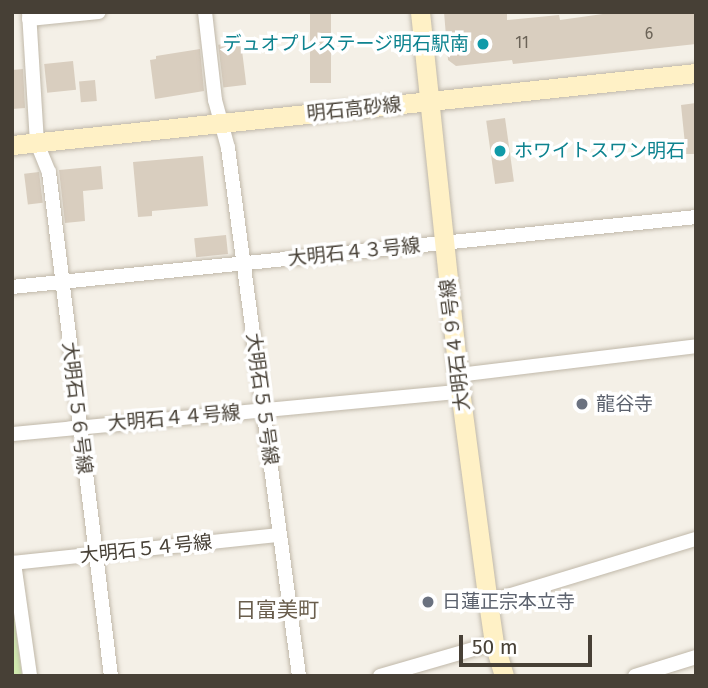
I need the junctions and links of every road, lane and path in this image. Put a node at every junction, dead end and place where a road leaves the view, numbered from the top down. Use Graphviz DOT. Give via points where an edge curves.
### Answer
graph roads {
  1 [pos="99,12"];
  2 [pos="205,12"];
  3 [pos="419,12"];
  4 [pos="29,16"];
  5 [pos="696,73"];
  6 [pos="427,101"];
  7 [pos="222,123"];
  8 [pos="37,143"];
  9 [pos="12,145"];
  10 [pos="696,217"];
  11 [pos="442,243"];
  12 [pos="244,264"];
  13 [pos="62,282"];
  14 [pos="12,287"];
  15 [pos="696,346"];
  16 [pos="459,384"];
  17 [pos="263,411"];
  18 [pos="79,426"];
  19 [pos="12,434"];
  20 [pos="280,535"];
  21 [pos="696,539"];
  22 [pos="97,554"];
  23 [pos="13,563"];
  24 [pos="488,603"];
  25 [pos="494,643"];
  26 [pos="696,657"];
  27 [pos="30,676"];
  28 [pos="111,676"];
  29 [pos="299,676"];
  30 [pos="380,676"];
  31 [pos="504,676"];
  32 [pos="635,676"];
  1 -- 4 [label="street"];
  2 -- 7 [label="street, 大明石５５号線"];
  3 -- 6 [label="main road, 大明石４９号線"];
  4 -- 8 [label="street, 大明石５６号線"];
  5 -- 6 [label="main road, 明石高砂線"];
  6 -- 7 [label="main road, 明石高砂線"];
  6 -- 11 [label="main road, 大明石４９号線"];
  7 -- 8 [label="main road, 明石高砂線"];
  7 -- 12 [label="street, 大明石５５号線"];
  8 -- 9 [label="main road, 明石高砂線"];
  8 -- 13 [label="street, 大明石５６号線" via="49,172"];
  10 -- 11 [label="street, 大明石４３号線"];
  11 -- 12 [label="street, 大明石４３号線"];
  11 -- 16 [label="main road, 大明石４９号線"];
  12 -- 13 [label="street, 大明石４３号線"];
  12 -- 17 [label="street, 大明石５５号線"];
  13 -- 14 [label="street, 大明石４３号線"];
  13 -- 18 [label="street, 大明石５６号線"];
  15 -- 16 [label="street, 大明石４４号線"];
  16 -- 17 [label="street, 大明石４４号線"];
  16 -- 24 [label="main road, 大明石４９号線"];
  17 -- 18 [label="street, 大明石４４号線"];
  17 -- 20 [label="street, 大明石５５号線"];
  18 -- 19 [label="street, 大明石４４号線"];
  18 -- 22 [label="street, 大明石５６号線"];
  20 -- 22 [label="street, 大明石５４号線"];
  20 -- 29 [label="street, 大明石５５号線"];
  21 -- 24 [label="street"];
  22 -- 23 [label="street, 大明石５４号線"];
  22 -- 28 [label="street, 大明石５６号線"];
  23 -- 27 [label="street"];
  24 -- 25 [label="main road, 大明石４９号線"];
  25 -- 30 [label="street"];
  25 -- 31 [label="main road, 大明石４９号線"];
  26 -- 32 [label="street"];
}
